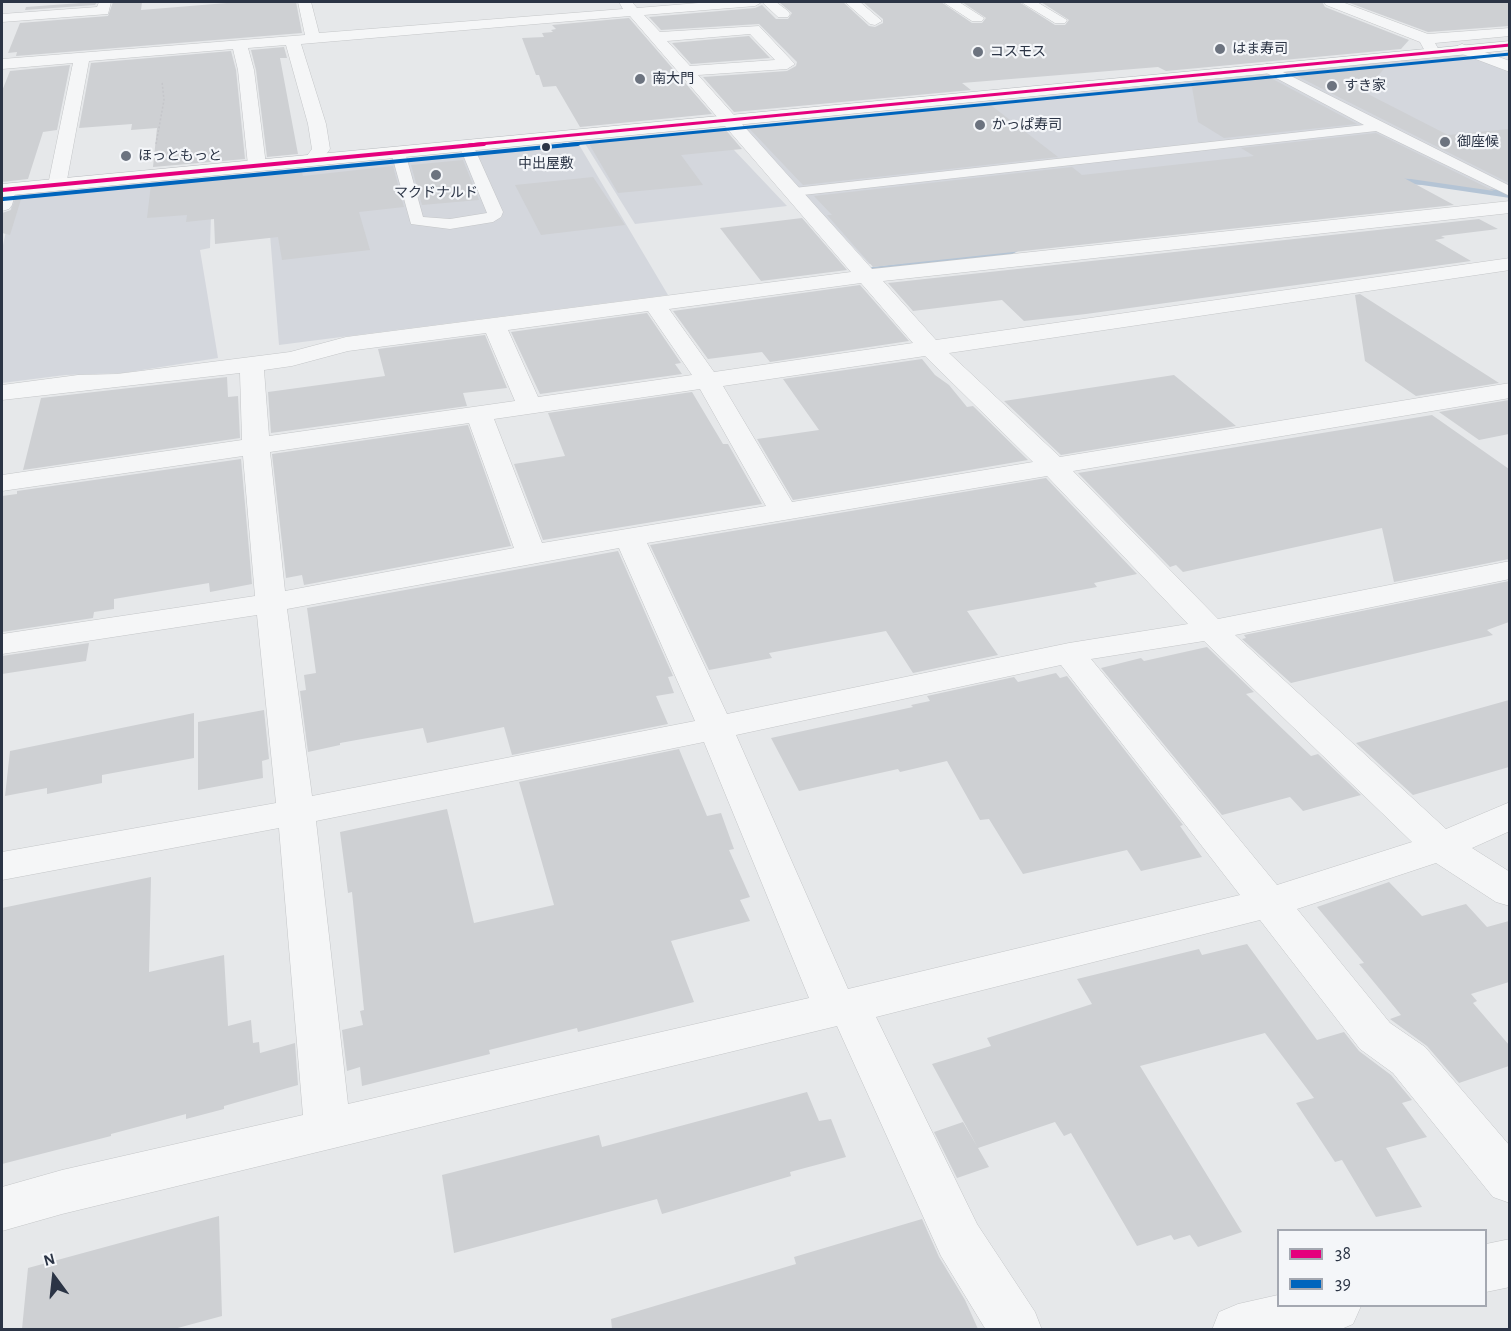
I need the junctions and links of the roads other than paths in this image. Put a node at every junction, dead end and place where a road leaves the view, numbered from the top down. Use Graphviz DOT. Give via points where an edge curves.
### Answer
graph roads {
  1 [pos="29,2"];
  2 [pos="105,2"];
  3 [pos="304,2"];
  4 [pos="755,2"];
  5 [pos="768,2"];
  6 [pos="852,2"];
  7 [pos="950,2"];
  8 [pos="1028,2"];
  9 [pos="1331,2"];
  10 [pos="629,6"];
  11 [pos="783,14"];
  12 [pos="24,16"];
  13 [pos="2,18"];
  14 [pos="977,18"];
  15 [pos="1060,20"];
  16 [pos="875,21"];
  17 [pos="1509,33"];
  18 [pos="658,37"];
  19 [pos="313,38"];
  20 [pos="292,40"];
  21 [pos="239,44"];
  22 [pos="1509,45"];
  23 [pos="1429,46"];
  24 [pos="1462,49"];
  25 [pos="82,58"];
  26 [pos="2,64"];
  27 [pos="1509,67"];
  28 [pos="1267,68"];
  29 [pos="689,71"];
  30 [pos="728,120"];
  31 [pos="1377,127"];
  32 [pos="466,145"];
  33 [pos="398,152"];
  34 [pos="313,160"];
  35 [pos="257,165"];
  36 [pos="57,185"];
  37 [pos="794,192"];
  38 [pos="1509,192"];
  39 [pos="3,195"];
  40 [pos="1509,207"];
  41 [pos="1509,264"];
  42 [pos="1470,269"];
  43 [pos="863,270"];
  44 [pos="1500,285"];
  45 [pos="654,304"];
  46 [pos="494,324"];
  47 [pos="931,349"];
  48 [pos="252,364"];
  49 [pos="708,381"];
  50 [pos="1509,390"];
  51 [pos="2,392"];
  52 [pos="530,407"];
  53 [pos="479,414"];
  54 [pos="256,447"];
  55 [pos="1053,466"];
  56 [pos="2,483"];
  57 [pos="784,512"];
  58 [pos="630,539"];
  59 [pos="531,554"];
  60 [pos="1509,570"];
  61 [pos="271,603"];
  62 [pos="1211,630"];
  63 [pos="2,644"];
  64 [pos="1069,653"];
  65 [pos="716,728"];
  66 [pos="296,812"];
  67 [pos="1509,815"];
  68 [pos="1441,847"];
  69 [pos="2,866"];
  70 [pos="1509,892"];
  71 [pos="1269,903"];
  72 [pos="842,1008"];
  73 [pos="328,1130"];
  74 [pos="1509,1182"];
  75 [pos="2,1209"];
  76 [pos="1509,1263"];
  77 [pos="1487,1268"];
  78 [pos="1327,1307"];
  79 [pos="1016,1329"];
  80 [pos="1238,1329"];
  1 -- 12 [label="street"];
  2 -- 12 [label="street" via="103,11 78,18"];
  3 -- 19 [label="street"];
  4 -- 10 [label="street"];
  5 -- 11 [label="street"];
  6 -- 16 [label="street"];
  7 -- 14 [label="street"];
  8 -- 15 [label="street"];
  9 -- 23 [label="street"];
  10 -- 18 [label="street"];
  10 -- 19 [label="street"];
  12 -- 13 [label="street"];
  17 -- 23 [label="street"];
  18 -- 29 [label="street"];
  18 -- 29 [label="street" via="754,29 787,64"];
  19 -- 20 [label="street"];
  20 -- 21 [label="street"];
  20 -- 34 [label="street" via="321,149"];
  21 -- 25 [label="street"];
  21 -- 35 [label="street" via="246,70"];
  22 -- 24 [label="highway"];
  23 -- 24 [label="highway"];
  23 -- 28 [label="highway"];
  24 -- 27 [label="street"];
  25 -- 26 [label="street"];
  25 -- 36 [label="street"];
  28 -- 30 [label="highway"];
  28 -- 31 [label="lane"];
  29 -- 30 [label="street"];
  30 -- 32 [label="highway"];
  30 -- 37 [label="street"];
  31 -- 37 [label="lane"];
  31 -- 38 [label="lane"];
  32 -- 33 [label="highway"];
  32 -- 33 [label="lane" via="495,212 488,226 469,232 426,233 416,221"];
  33 -- 34 [label="highway"];
  34 -- 35 [label="highway"];
  35 -- 36 [label="highway"];
  36 -- 39 [label="highway"];
  37 -- 43 [label="street"];
  40 -- 43 [label="street"];
  41 -- 42 [label="street"];
  42 -- 44 [label="street"];
  42 -- 47 [label="street"];
  43 -- 45 [label="street"];
  43 -- 47 [label="street"];
  45 -- 46 [label="street"];
  45 -- 49 [label="street"];
  46 -- 48 [label="street" via="346,344 292,359"];
  46 -- 52 [label="street"];
  47 -- 49 [label="street"];
  47 -- 55 [label="street"];
  48 -- 51 [label="street"];
  48 -- 54 [label="street"];
  49 -- 52 [label="street"];
  49 -- 57 [label="street"];
  50 -- 55 [label="street"];
  52 -- 53 [label="street"];
  53 -- 54 [label="street"];
  53 -- 59 [label="street"];
  54 -- 56 [label="street"];
  54 -- 61 [label="street"];
  55 -- 57 [label="street"];
  55 -- 62 [label="street"];
  57 -- 58 [label="street"];
  58 -- 59 [label="street"];
  58 -- 65 [label="street"];
  59 -- 61 [label="street"];
  60 -- 62 [label="street"];
  61 -- 63 [label="street"];
  61 -- 66 [label="street"];
  62 -- 64 [label="street"];
  62 -- 68 [label="street"];
  64 -- 65 [label="street"];
  64 -- 71 [label="street"];
  65 -- 66 [label="street"];
  65 -- 72 [label="street"];
  66 -- 69 [label="street"];
  66 -- 73 [label="street"];
  67 -- 68 [label="street"];
  68 -- 70 [label="street"];
  68 -- 71 [label="street"];
  71 -- 72 [label="street"];
  71 -- 74 [label="street" via="1375,1036 1409,1060"];
  72 -- 73 [label="street"];
  72 -- 79 [label="street" via="959,1240"];
  73 -- 75 [label="street"];
  76 -- 77 [label="street"];
  78 -- 80 [label="street"];
}
